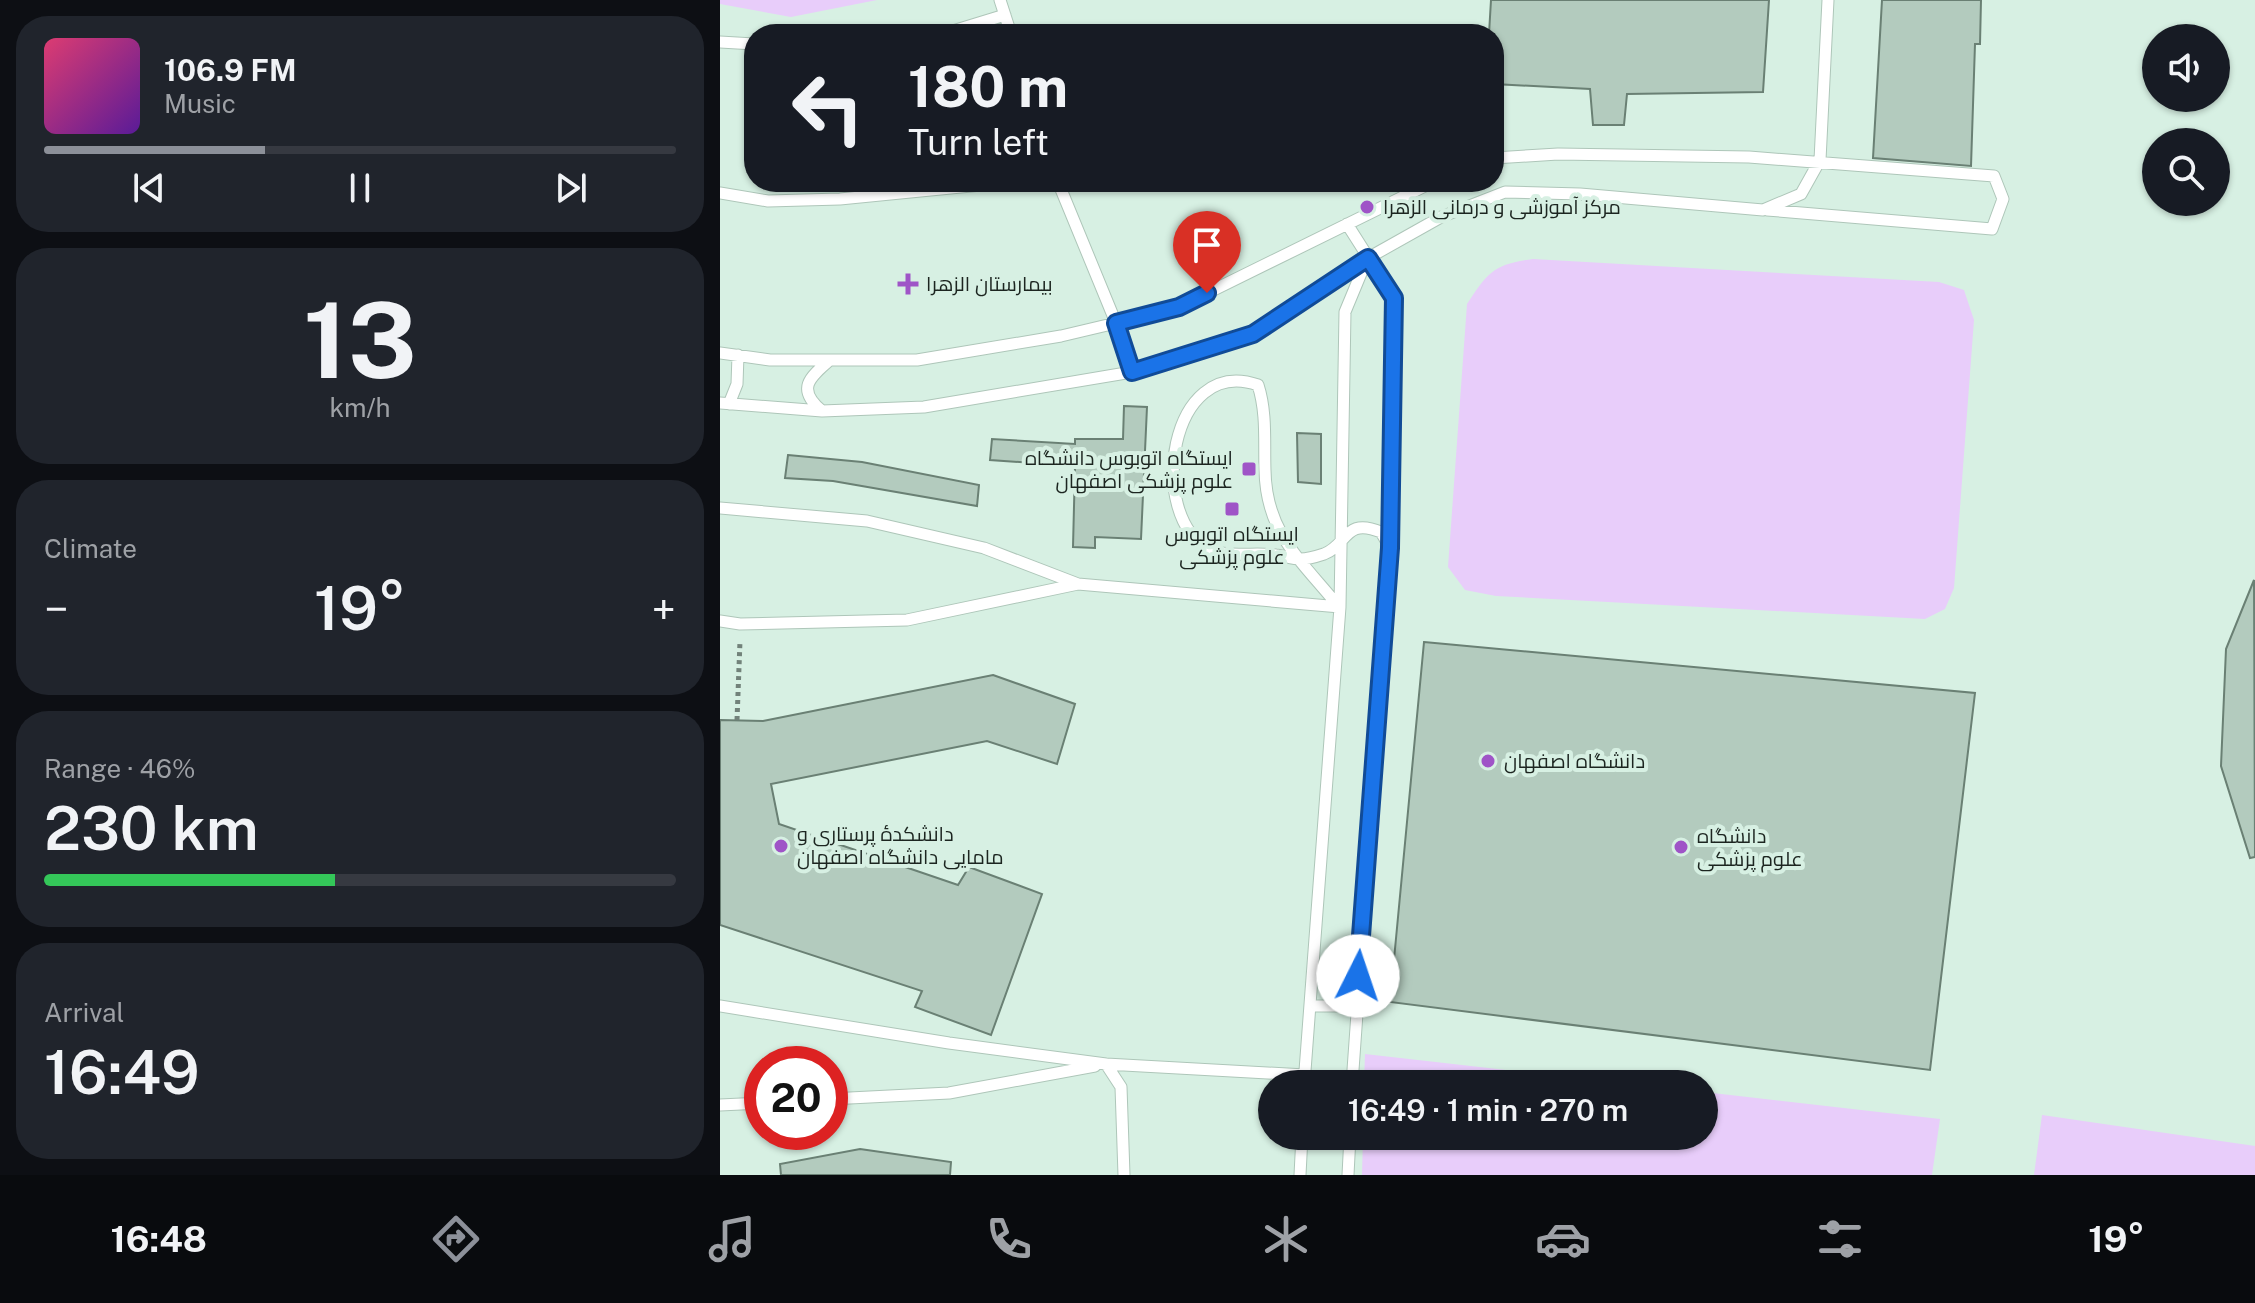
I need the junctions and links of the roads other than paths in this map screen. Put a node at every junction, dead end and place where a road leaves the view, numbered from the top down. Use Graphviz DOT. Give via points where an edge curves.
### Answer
graph roads {
  1 [pos="1000,0"];
  2 [pos="1828,0"];
  3 [pos="1005,15"];
  4 [pos="976,24"];
  5 [pos="1008,24"];
  6 [pos="720,42"];
  7 [pos="744,43"];
  8 [pos="1504,157"];
  9 [pos="1820,160"];
  10 [pos="910,192"];
  11 [pos="1062,192"];
  12 [pos="1413,192"];
  13 [pos="720,193"];
  14 [pos="1763,210"];
  15 [pos="1347,224"];
  16 [pos="1368,258"];
  17 [pos="1116,323"];
  18 [pos="720,353"];
  19 [pos="738,355"];
  20 [pos="830,360"];
  21 [pos="1132,372"];
  22 [pos="724,403"];
  23 [pos="822,411"];
  24 [pos="720,508"];
  25 [pos="1338,540"];
  26 [pos="1390,548"];
  27 [pos="1301,559"];
  28 [pos="1078,584"];
  29 [pos="1340,607"];
  30 [pos="720,621"];
  31 [pos="720,1006"];
  32 [pos="1311,1006"];
  33 [pos="1356,1006"];
  34 [pos="1106,1064"];
  35 [pos="1306,1070"];
  36 [pos="1353,1070"];
  37 [pos="1258,1076"];
  38 [pos="848,1098"];
  39 [pos="744,1104"];
  40 [pos="720,1105"];
  41 [pos="1301,1150"];
  42 [pos="1349,1150"];
  43 [pos="1124,1175"];
  44 [pos="1300,1175"];
  45 [pos="1348,1175"];
  1 -- 3 [label="lane"];
  2 -- 9 [label="lane"];
  3 -- 4 [label="lane"];
  3 -- 5 [label="lane"];
  6 -- 7 [label="lane"];
  8 -- 9 [label="lane"];
  9 -- 14 [label="lane" via="1801,194"];
  9 -- 14 [label="lane" via="1994,176 2003,199 1992,229"];
  10 -- 13 [label="lane" via="768,201"];
  11 -- 17 [label="lane"];
  12 -- 15 [label="lane"];
  14 -- 16 [label="lane" via="1505,192 1441,217"];
  15 -- 16 [label="lane"];
  15 -- 17 [label="lane" via="1179,307"];
  16 -- 21 [label="lane" via="1253,334"];
  16 -- 25 [label="lane" via="1345,312"];
  16 -- 26 [label="lane" via="1394,298"];
  17 -- 20 [label="lane" via="917,360"];
  17 -- 21 [label="lane"];
  18 -- 19 [label="lane"];
  19 -- 20 [label="lane"];
  19 -- 22 [label="lane" via="737,384"];
  20 -- 23 [label="lane" via="810,378 807,388 810,401"];
  21 -- 23 [label="lane" via="924,407"];
  22 -- 23 [label="lane"];
  24 -- 28 [label="lane" via="867,521 984,548"];
  25 -- 26 [label="lane" via="1356,529 1371,528 1386,535"];
  25 -- 27 [label="lane" via="1328,553"];
  25 -- 29 [label="lane"];
  26 -- 33 [label="lane"];
  27 -- 27 [label="lane" via="1210,549 1183,519 1173,468 1179,427 1200,397 1222,384 1242,380 1258,385 1273,521"];
  27 -- 29 [label="lane"];
  28 -- 29 [label="lane"];
  28 -- 30 [label="lane" via="907,620"];
  29 -- 32 [label="lane"];
  31 -- 34 [label="lane"];
  32 -- 33 [label="lane"];
  32 -- 35 [label="lane"];
  33 -- 36 [label="lane"];
  34 -- 37 [label="lane"];
  34 -- 38 [label="lane" via="949,1093"];
  34 -- 43 [label="lane" via="1121,1087"];
  39 -- 40 [label="lane"];
  41 -- 44 [label="lane"];
  42 -- 45 [label="lane"];
}
